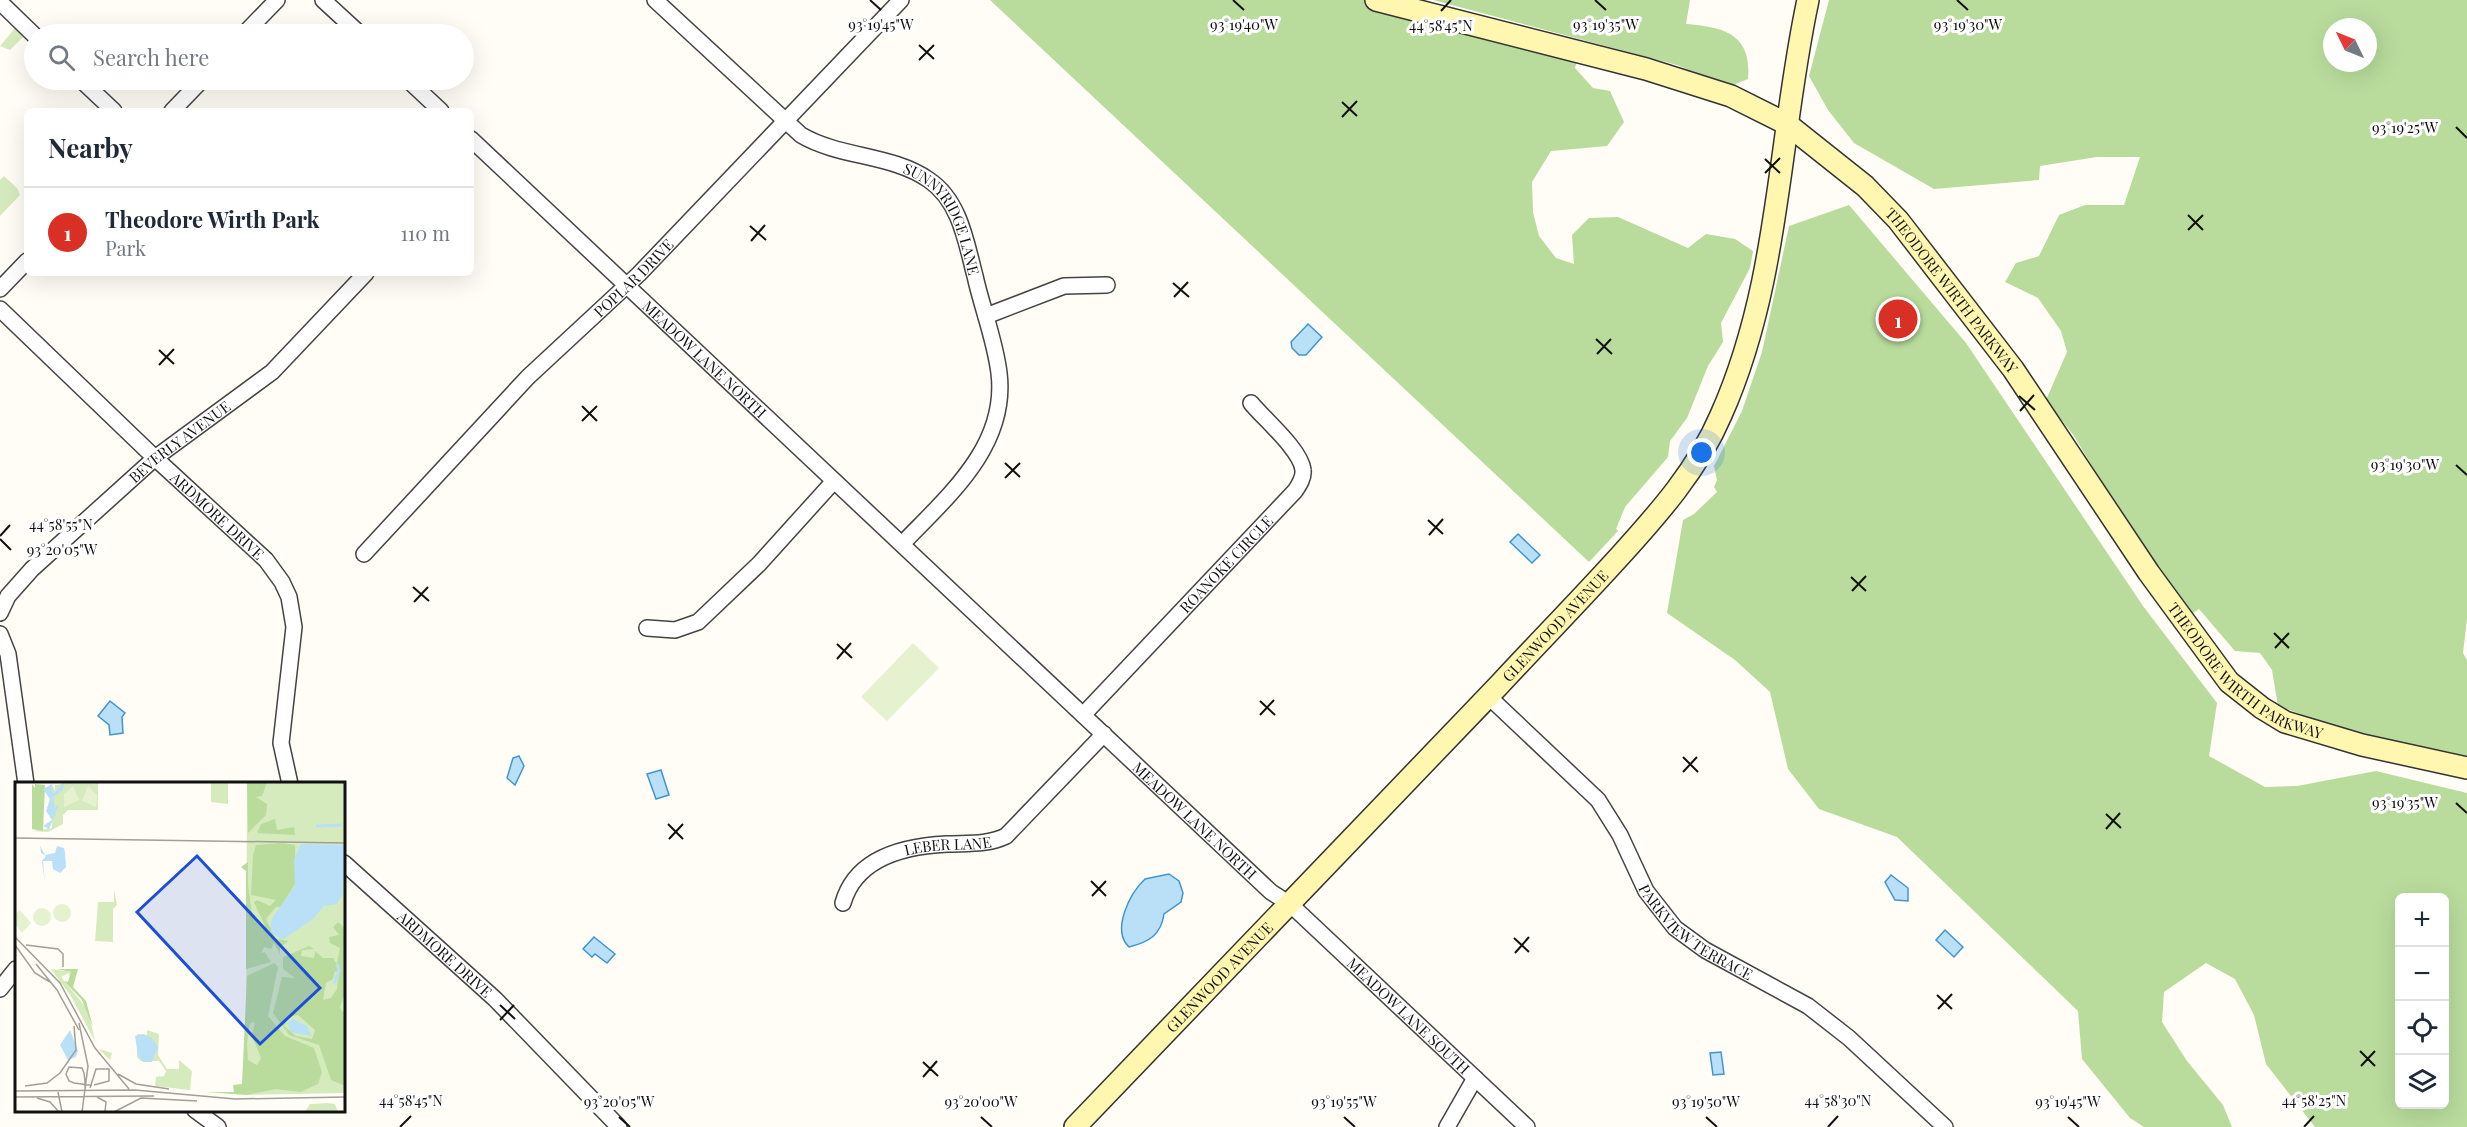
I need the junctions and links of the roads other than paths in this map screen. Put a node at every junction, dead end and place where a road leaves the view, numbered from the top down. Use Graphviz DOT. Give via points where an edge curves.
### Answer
graph roads {
  1 [pos="277,0"];
  2 [pos="323,0"];
  3 [pos="655,0"];
  4 [pos="901,0"];
  5 [pos="1376,0"];
  6 [pos="1808,0"];
  7 [pos="0,2"];
  8 [pos="254,24"];
  9 [pos="349,24"];
  10 [pos="24,25"];
  11 [pos="92,90"];
  12 [pos="192,90"];
  13 [pos="419,90"];
  14 [pos="111,108"];
  15 [pos="175,108"];
  16 [pos="438,108"];
  17 [pos="785,121"];
  18 [pos="1787,124"];
  19 [pos="474,144"];
  20 [pos="24,264"];
  21 [pos="363,276"];
  22 [pos="626,285"];
  23 [pos="1107,285"];
  24 [pos="0,289"];
  25 [pos="0,309"];
  26 [pos="986,316"];
  27 [pos="1251,403"];
  28 [pos="155,459"];
  29 [pos="834,481"];
  30 [pos="902,544"];
  31 [pos="364,554"];
  32 [pos="0,613"];
  33 [pos="646,628"];
  34 [pos="0,634"];
  35 [pos="1488,696"];
  36 [pos="1083,715"];
  37 [pos="1104,735"];
  38 [pos="2467,768"];
  39 [pos="26,782"];
  40 [pos="290,782"];
  41 [pos="345,864"];
  42 [pos="843,903"];
  43 [pos="1290,904"];
  44 [pos="15,970"];
  45 [pos="0,990"];
  46 [pos="1475,1078"];
  47 [pos="198,1112"];
  48 [pos="218,1127"];
  49 [pos="619,1127"];
  50 [pos="1075,1127"];
  51 [pos="1447,1127"];
  52 [pos="1527,1127"];
  53 [pos="1945,1127"];
  1 -- 8 [label="street"];
  2 -- 9 [label="street"];
  3 -- 17 [label="street, SUNNYRIDGE LANE"];
  4 -- 17 [label="street, POPLAR DRIVE"];
  5 -- 18 [label="street, THEODORE WIRTH PARKWAY" via="1646,69 1731,96"];
  6 -- 18 [label="street, GLENWOOD AVENUE"];
  7 -- 10 [label="street"];
  11 -- 14 [label="street"];
  12 -- 15 [label="street"];
  13 -- 16 [label="street"];
  17 -- 22 [label="street, POPLAR DRIVE"];
  17 -- 26 [label="street, SUNNYRIDGE LANE" via="812,141 900,167 939,188 959,222"];
  18 -- 35 [label="street, GLENWOOD AVENUE" via="1766,274 1753,327 1739,372 1708,442 1652,520"];
  18 -- 38 [label="street, THEODORE WIRTH PARKWAY" via="1865,186 1898,220 2013,369 2149,573 2229,682 2286,722 2362,745"];
  19 -- 22 [label="street, MEADOW LANE NORTH"];
  20 -- 24 [label="street"];
  21 -- 28 [label="street, BEVERLY AVENUE" via="272,372"];
  22 -- 29 [label="street, MEADOW LANE NORTH"];
  22 -- 31 [label="street, POPLAR DRIVE" via="528,377"];
  23 -- 26 [label="street" via="1064,286"];
  25 -- 28 [label="street, ARDMORE DRIVE"];
  26 -- 30 [label="street, SUNNYRIDGE LANE" via="1000,384 999,409 992,432 973,467"];
  27 -- 36 [label="street, ROANOKE CIRCLE" via="1298,456 1303,471 1301,482"];
  28 -- 32 [label="street, BEVERLY AVENUE" via="16,584"];
  28 -- 40 [label="street, ARDMORE DRIVE" via="266,560 289,597 294,627 281,742"];
  29 -- 30 [label="street, MEADOW LANE NORTH"];
  29 -- 33 [label="street" via="759,564 698,622 675,630"];
  30 -- 36 [label="street, MEADOW LANE NORTH"];
  34 -- 39 [label="street" via="8,654"];
  35 -- 43 [label="street, GLENWOOD AVENUE"];
  35 -- 53 [label="street, PARKVIEW TERRACE" via="1598,800 1620,835 1646,891 1675,928 1705,950 1816,1011"];
  36 -- 37 [label="street, MEADOW LANE NORTH"];
  37 -- 42 [label="street, LEBER LANE" via="1006,836 994,842 931,845 889,854 860,873"];
  37 -- 43 [label="street, MEADOW LANE NORTH" via="1271,892"];
  41 -- 49 [label="street, ARDMORE DRIVE" via="495,999"];
  43 -- 46 [label="street, MEADOW LANE SOUTH"];
  43 -- 50 [label="street, GLENWOOD AVENUE"];
  44 -- 45 [label="street"];
  46 -- 51 [label="street"];
  46 -- 52 [label="street, MEADOW LANE SOUTH"];
  47 -- 48 [label="street"];
}
